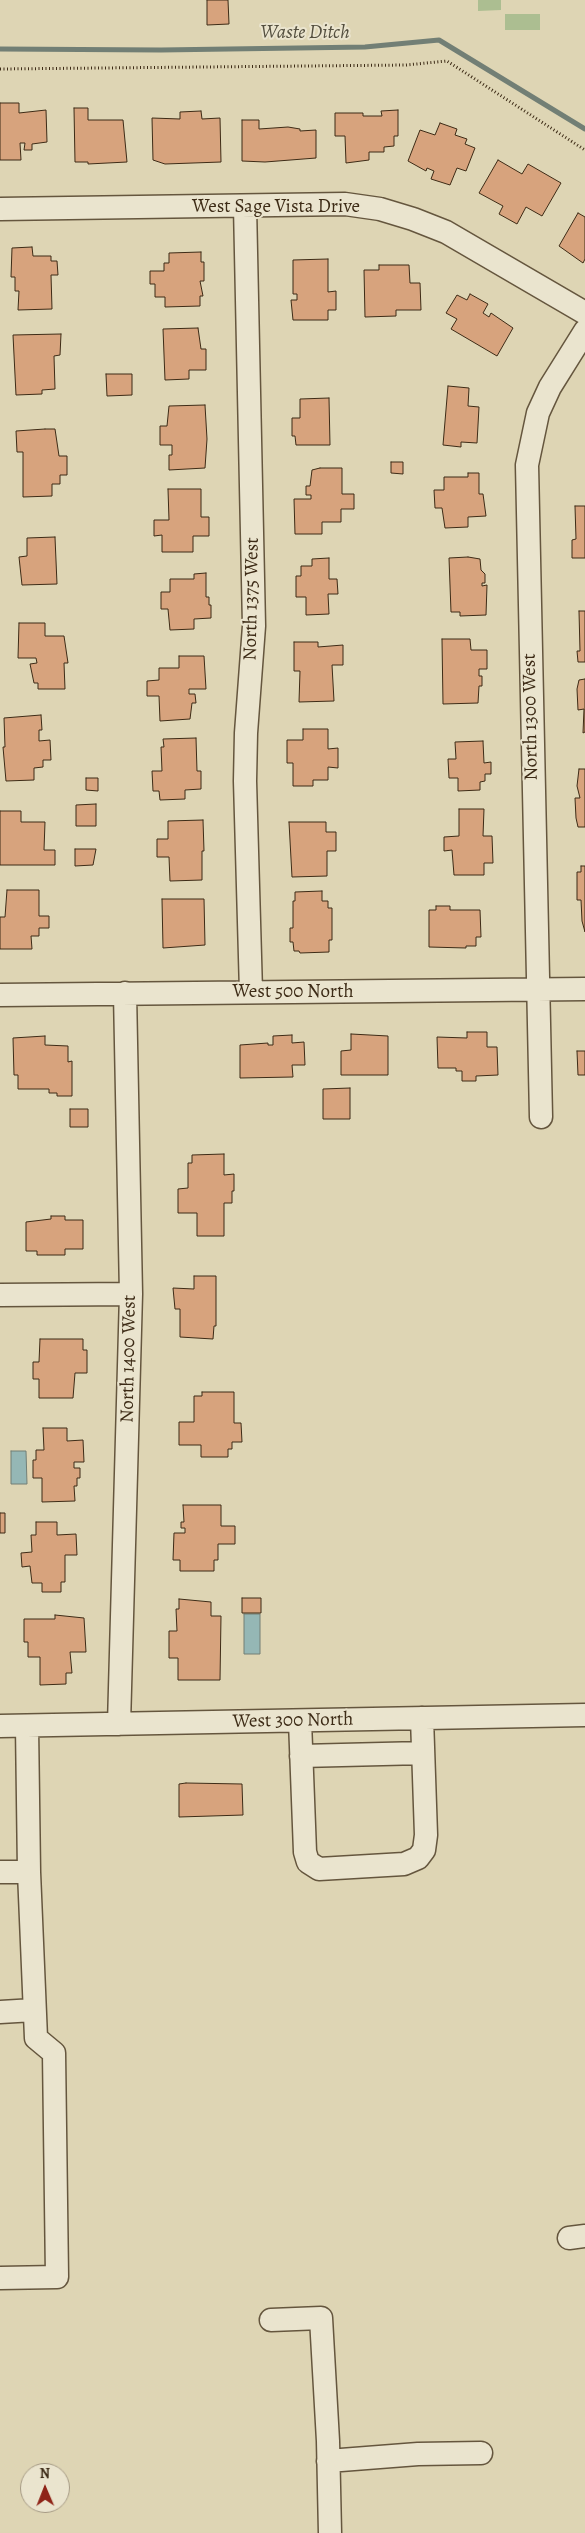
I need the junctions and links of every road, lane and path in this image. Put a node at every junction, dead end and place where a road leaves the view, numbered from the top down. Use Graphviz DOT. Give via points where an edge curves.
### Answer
graph roads {
  1 [pos="0,69"];
  2 [pos="585,150"];
  3 [pos="245,206"];
  4 [pos="0,209"];
  5 [pos="585,313"];
  6 [pos="585,330"];
  7 [pos="585,989"];
  8 [pos="537,991"];
  9 [pos="251,992"];
  10 [pos="125,993"];
  11 [pos="0,995"];
  12 [pos="541,1117"];
  13 [pos="131,1294"];
  14 [pos="0,1295"];
  15 [pos="585,1715"];
  16 [pos="422,1718"];
  17 [pos="300,1721"];
  18 [pos="119,1724"];
  19 [pos="0,1726"];
  20 [pos="27,1726"];
  21 [pos="423,1753"];
  22 [pos="301,1756"];
  23 [pos="0,1872"];
  24 [pos="30,1872"];
  25 [pos="34,2010"];
  26 [pos="0,2012"];
  27 [pos="0,2278"];
  28 [pos="271,2320"];
  29 [pos="481,2453"];
  30 [pos="328,2460"];
  31 [pos="330,2533"];
  1 -- 2 [label="path" via="406,66 447,61"];
  3 -- 4 [label="street, West Sage Vista Drive"];
  3 -- 5 [label="street, West Sage Vista Drive" via="344,204 413,218 446,232"];
  3 -- 9 [label="street, North 1375 West" via="254,617 245,781"];
  6 -- 8 [label="street, North 1300 West" via="538,413 527,465"];
  7 -- 8 [label="street, West 500 North"];
  8 -- 9 [label="street, West 500 North"];
  8 -- 12 [label="street, North 1300 West"];
  9 -- 10 [label="street, West 500 North"];
  10 -- 11 [label="street, West 500 North"];
  10 -- 13 [label="street, North 1400 West"];
  13 -- 14 [label="street"];
  13 -- 18 [label="street, North 1400 West"];
  15 -- 16 [label="street, West 300 North"];
  16 -- 17 [label="street, West 300 North"];
  16 -- 21 [label="street"];
  17 -- 18 [label="street, West 300 North"];
  17 -- 22 [label="street"];
  18 -- 20 [label="street, West 300 North"];
  19 -- 20 [label="street, West 300 North"];
  20 -- 24 [label="street"];
  21 -- 22 [label="street"];
  21 -- 22 [label="street" via="426,1835 424,1850 418,1858 404,1864 319,1869 308,1862 305,1852"];
  23 -- 24 [label="street"];
  24 -- 25 [label="street"];
  25 -- 26 [label="street"];
  25 -- 27 [label="street" via="36,2038 54,2053 57,2277"];
  28 -- 30 [label="street" via="321,2318"];
  29 -- 30 [label="street"];
  30 -- 31 [label="street"];
}
